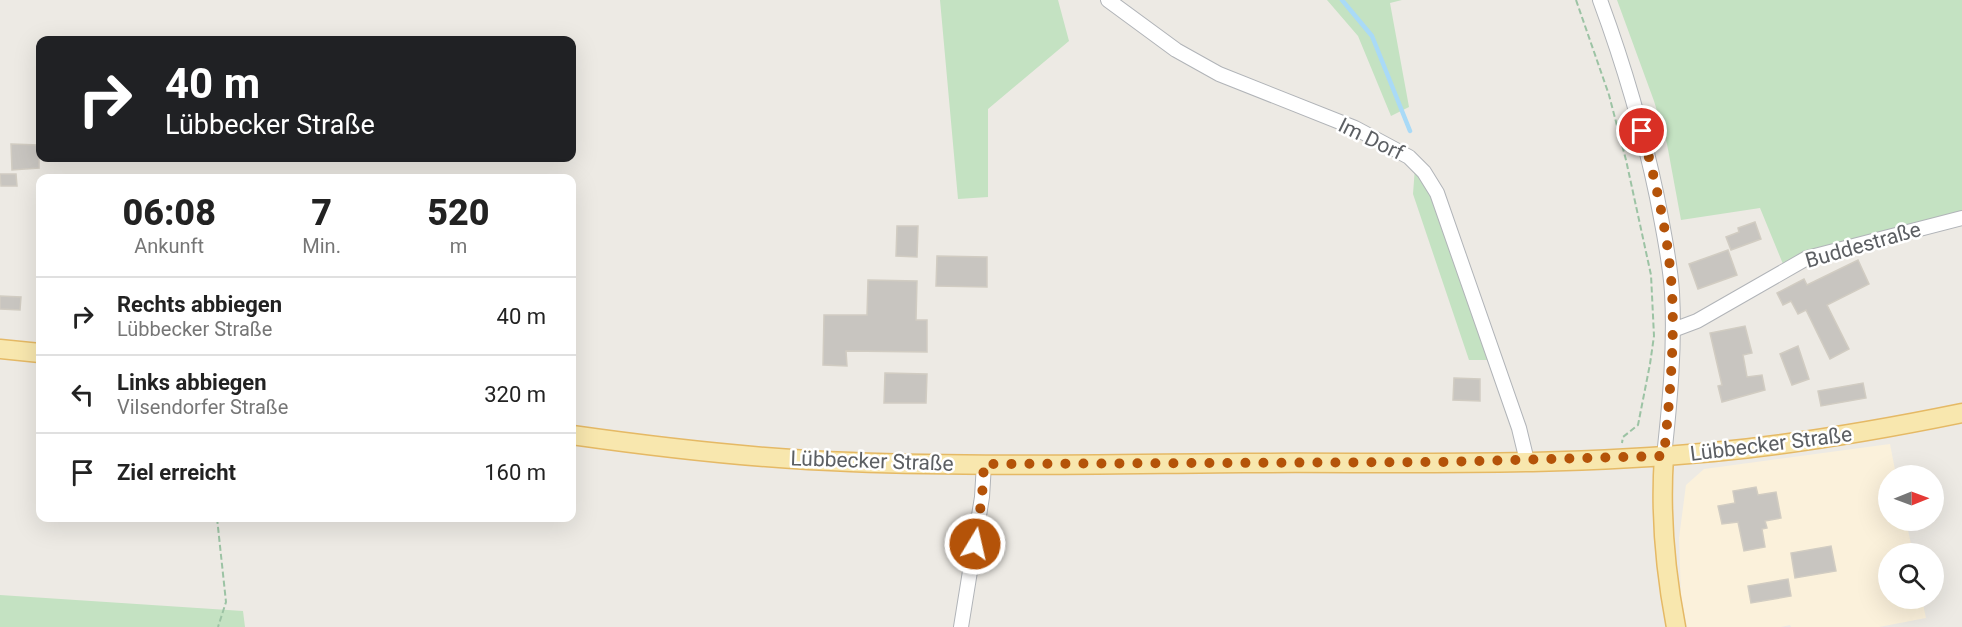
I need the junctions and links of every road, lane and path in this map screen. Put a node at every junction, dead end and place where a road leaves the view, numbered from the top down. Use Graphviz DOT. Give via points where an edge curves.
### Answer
graph roads {
  1 [pos="1108,0"];
  2 [pos="1576,0"];
  3 [pos="1600,0"];
  4 [pos="1962,218"];
  5 [pos="1673,330"];
  6 [pos="0,349"];
  7 [pos="36,353"];
  8 [pos="1962,413"];
  9 [pos="576,436"];
  10 [pos="1664,456"];
  11 [pos="1620,458"];
  12 [pos="1527,461"];
  13 [pos="984,464"];
  14 [pos="217,522"];
  15 [pos="218,627"];
  16 [pos="961,627"];
  17 [pos="1676,627"];
  1 -- 12 [label="street, Im Dorf" via="1176,50 1210,69 1371,136 1409,157 1424,172 1441,204"];
  2 -- 11 [label="path" via="1609,95 1651,275 1650,364 1638,425 1623,437"];
  3 -- 5 [label="street" via="1647,150 1667,248"];
  4 -- 5 [label="street, Buddestraße" via="1806,258 1697,321"];
  5 -- 10 [label="street"];
  6 -- 7 [label="main road"];
  8 -- 10 [label="main road, Lübbecker Straße" via="1794,444"];
  9 -- 13 [label="main road, Lübbecker Straße" via="764,457"];
  10 -- 11 [label="main road, Lübbecker Straße"];
  10 -- 17 [label="main road" via="1664,545"];
  11 -- 12 [label="main road, Lübbecker Straße"];
  12 -- 13 [label="main road, Lübbecker Straße"];
  13 -- 16 [label="street"];
  14 -- 15 [label="path" via="226,602"];
}
